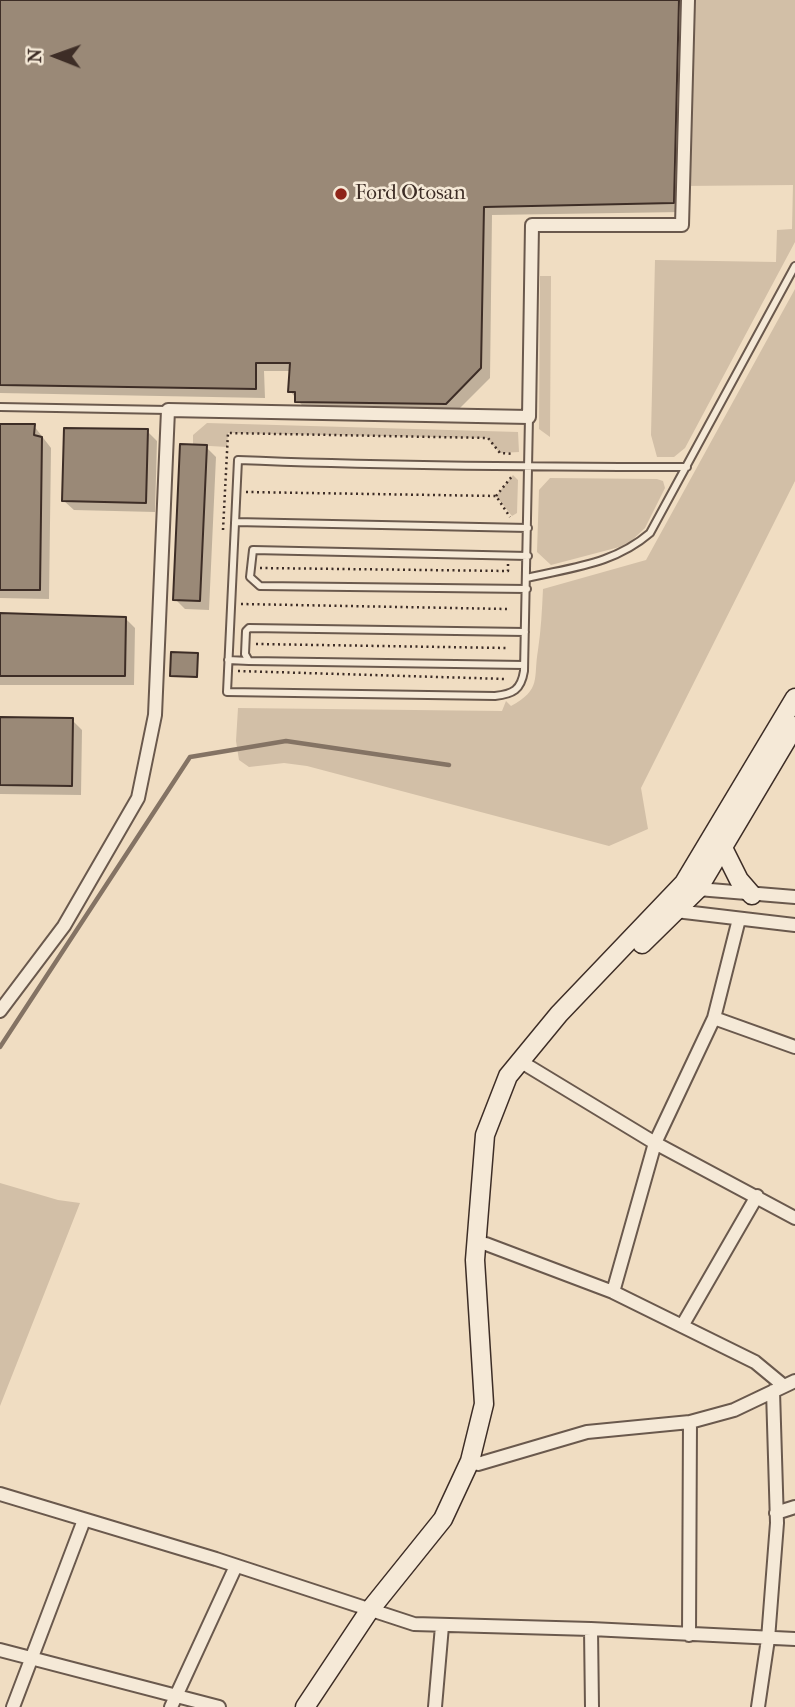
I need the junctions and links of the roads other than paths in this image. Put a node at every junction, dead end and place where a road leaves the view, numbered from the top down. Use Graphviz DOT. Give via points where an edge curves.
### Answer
graph roads {
  1 [pos="688,0"];
  2 [pos="795,266"];
  3 [pos="0,407"];
  4 [pos="168,410"];
  5 [pos="529,417"];
  6 [pos="530,467"];
  7 [pos="687,467"];
  8 [pos="235,522"];
  9 [pos="528,528"];
  10 [pos="528,556"];
  11 [pos="527,578"];
  12 [pos="527,589"];
  13 [pos="525,632"];
  14 [pos="229,639"];
  15 [pos="245,641"];
  16 [pos="228,660"];
  17 [pos="249,661"];
  18 [pos="524,665"];
  19 [pos="795,698"];
  20 [pos="795,726"];
  21 [pos="723,848"];
  22 [pos="698,889"];
  23 [pos="752,895"];
  24 [pos="795,897"];
  25 [pos="676,911"];
  26 [pos="739,919"];
  27 [pos="795,925"];
  28 [pos="0,1011"];
  29 [pos="714,1018"];
  30 [pos="795,1047"];
  31 [pos="528,1066"];
  32 [pos="655,1143"];
  33 [pos="757,1196"];
  34 [pos="795,1218"];
  35 [pos="486,1244"];
  36 [pos="613,1293"];
  37 [pos="682,1326"];
  38 [pos="784,1386"];
  39 [pos="690,1422"];
  40 [pos="478,1464"];
  41 [pos="0,1494"];
  42 [pos="795,1507"];
  43 [pos="776,1513"];
  44 [pos="84,1520"];
  45 [pos="236,1566"];
  46 [pos="373,1613"];
  47 [pos="442,1626"];
  48 [pos="591,1629"];
  49 [pos="689,1635"];
  50 [pos="768,1639"];
  51 [pos="795,1639"];
  52 [pos="0,1650"];
  53 [pos="34,1659"];
  54 [pos="173,1701"];
  55 [pos="13,1707"];
  56 [pos="219,1707"];
  57 [pos="305,1707"];
  58 [pos="318,1707"];
  59 [pos="435,1707"];
  60 [pos="592,1707"];
  61 [pos="758,1707"];
  1 -- 5 [label="street" via="682,225 532,225"];
  2 -- 7 [label="lane"];
  3 -- 4 [label="lane"];
  4 -- 5 [label="street"];
  4 -- 28 [label="street" via="155,715 138,798 64,926"];
  5 -- 6 [label="lane"];
  6 -- 7 [label="lane"];
  6 -- 8 [label="lane" via="238,460"];
  6 -- 9 [label="lane"];
  7 -- 11 [label="lane" via="650,533 630,550"];
  8 -- 9 [label="lane"];
  8 -- 14 [label="lane"];
  9 -- 10 [label="lane"];
  10 -- 11 [label="lane"];
  10 -- 12 [label="lane" via="253,550 249,568 250,577 260,586"];
  11 -- 12 [label="lane"];
  12 -- 13 [label="lane"];
  13 -- 15 [label="lane" via="249,628"];
  13 -- 18 [label="lane"];
  14 -- 15 [label="lane"];
  14 -- 16 [label="lane"];
  15 -- 17 [label="lane"];
  16 -- 17 [label="lane"];
  16 -- 18 [label="lane" via="227,692 495,696 515,692 522,683"];
  17 -- 18 [label="lane"];
  19 -- 46 [label="main road" via="684,883 559,1014 508,1076 485,1135 475,1261 484,1404 470,1461 443,1519"];
  20 -- 21 [label="main road"];
  21 -- 22 [label="main road"];
  21 -- 23 [label="main road"];
  22 -- 23 [label="street"];
  22 -- 25 [label="main road"];
  23 -- 24 [label="street"];
  25 -- 26 [label="street"];
  25 -- 31 [label="main road" via="566,1020"];
  26 -- 27 [label="street"];
  26 -- 29 [label="street"];
  29 -- 30 [label="street"];
  29 -- 32 [label="street"];
  31 -- 32 [label="street"];
  31 -- 35 [label="main road" via="517,1081 494,1138"];
  32 -- 33 [label="street"];
  32 -- 36 [label="street"];
  33 -- 34 [label="street"];
  33 -- 37 [label="street"];
  35 -- 36 [label="street"];
  35 -- 40 [label="main road" via="493,1407"];
  36 -- 37 [label="street"];
  37 -- 38 [label="street" via="755,1362"];
  38 -- 39 [label="street" via="733,1410"];
  38 -- 43 [label="street"];
  39 -- 40 [label="street" via="587,1432"];
  39 -- 49 [label="street"];
  40 -- 46 [label="main road" via="452,1524"];
  41 -- 44 [label="street"];
  42 -- 43 [label="street"];
  43 -- 50 [label="street"];
  44 -- 45 [label="street"];
  44 -- 53 [label="street"];
  45 -- 46 [label="street"];
  45 -- 54 [label="street"];
  46 -- 47 [label="street" via="414,1625"];
  46 -- 57 [label="main road"];
  46 -- 58 [label="main road"];
  47 -- 48 [label="street"];
  47 -- 59 [label="street"];
  48 -- 49 [label="street"];
  48 -- 60 [label="street"];
  49 -- 50 [label="street"];
  50 -- 51 [label="street"];
  50 -- 61 [label="street"];
  52 -- 53 [label="street"];
  53 -- 54 [label="street"];
  53 -- 55 [label="street"];
  54 -- 56 [label="street"];
}
